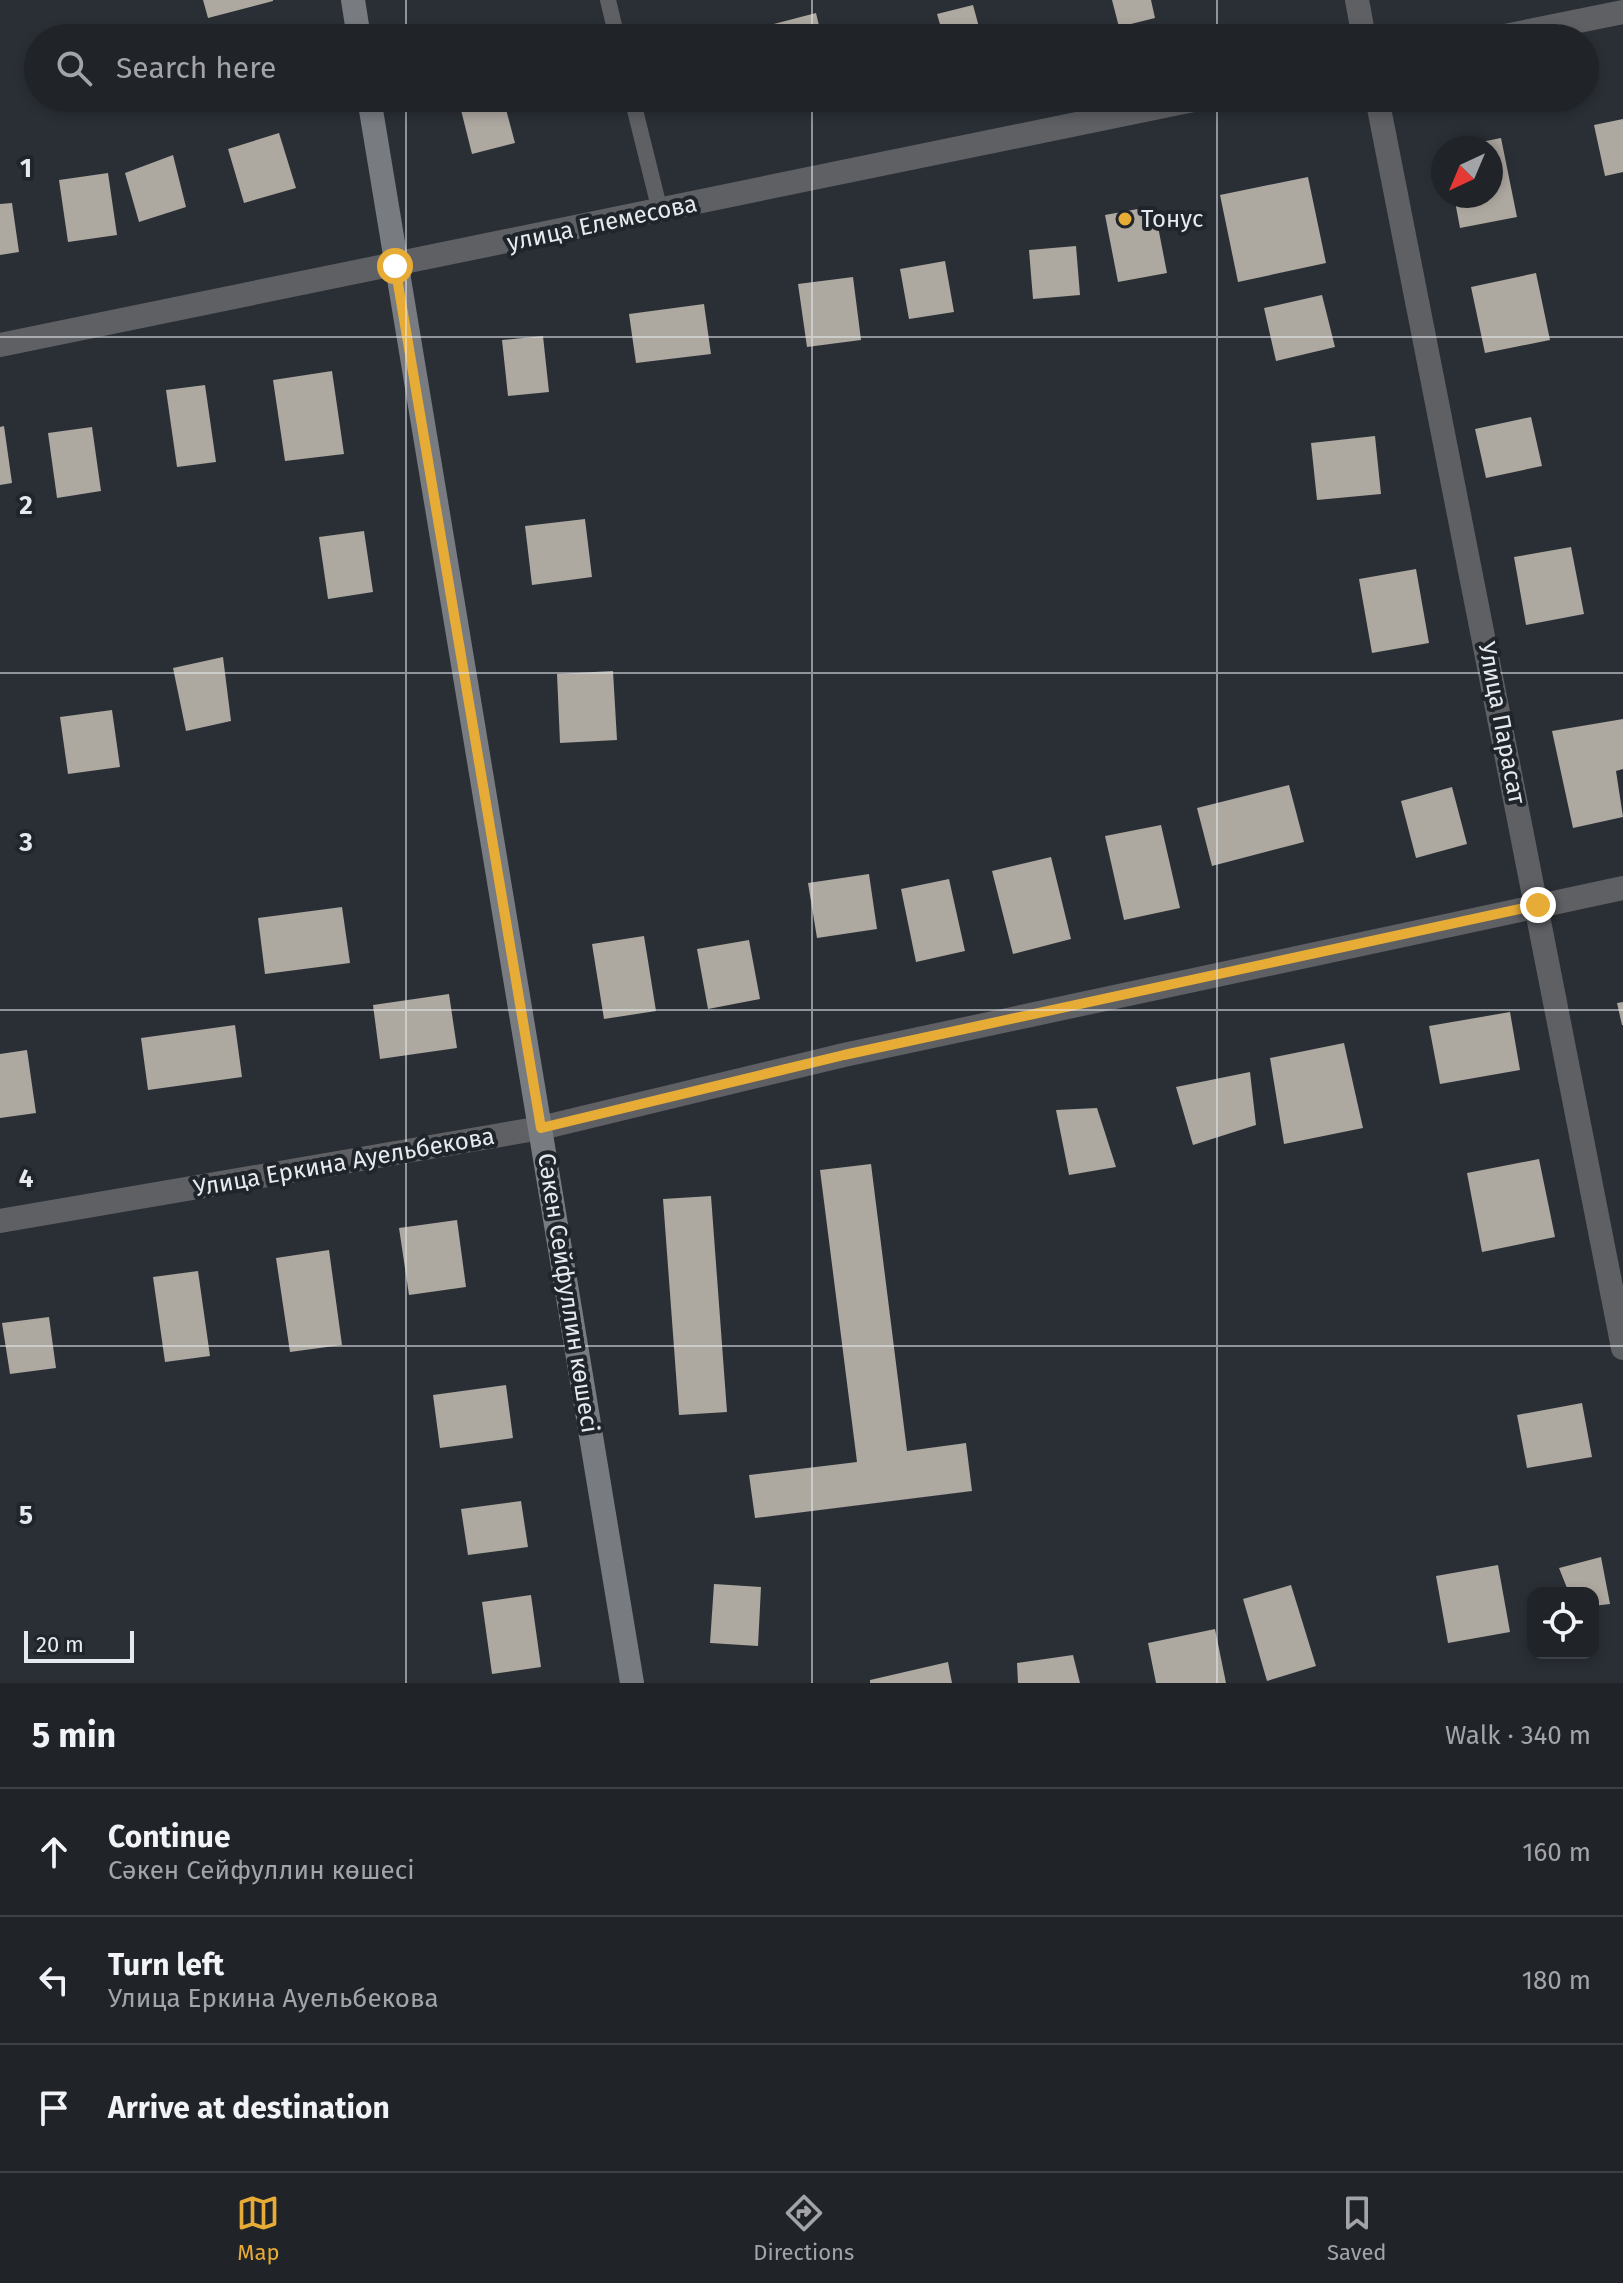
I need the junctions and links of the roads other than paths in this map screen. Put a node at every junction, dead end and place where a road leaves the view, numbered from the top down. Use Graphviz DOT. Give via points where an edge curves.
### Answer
graph roads {
  1 [pos="353,0"];
  2 [pos="608,0"];
  3 [pos="1357,0"];
  4 [pos="1623,12"];
  5 [pos="357,24"];
  6 [pos="614,24"];
  7 [pos="1361,24"];
  8 [pos="1564,24"];
  9 [pos="371,112"];
  10 [pos="635,112"];
  11 [pos="1136,112"];
  12 [pos="1380,112"];
  13 [pos="660,211"];
  14 [pos="395,266"];
  15 [pos="0,345"];
  16 [pos="1623,888"];
  17 [pos="1538,905"];
  18 [pos="541,1128"];
  19 [pos="0,1221"];
  20 [pos="1623,1348"];
  21 [pos="632,1683"];
  1 -- 5 [label="street"];
  2 -- 6 [label="lane"];
  3 -- 7 [label="street"];
  4 -- 8 [label="street"];
  9 -- 14 [label="street, Сәкен Сейфуллин көшесі"];
  10 -- 13 [label="lane"];
  11 -- 13 [label="street, улица Елемесова"];
  12 -- 17 [label="street, Улица Парасат"];
  13 -- 14 [label="street, улица Елемесова"];
  14 -- 15 [label="street, улица Елемесова"];
  14 -- 18 [label="street, Сәкен Сейфуллин көшесі"];
  16 -- 17 [label="street, Улица Еркина Ауельбекова"];
  17 -- 18 [label="street, Улица Еркина Ауельбекова" via="844,1055"];
  17 -- 20 [label="street, Улица Парасат"];
  18 -- 19 [label="street, Улица Еркина Ауельбекова"];
  18 -- 21 [label="street, Сәкен Сейфуллин көшесі"];
}
